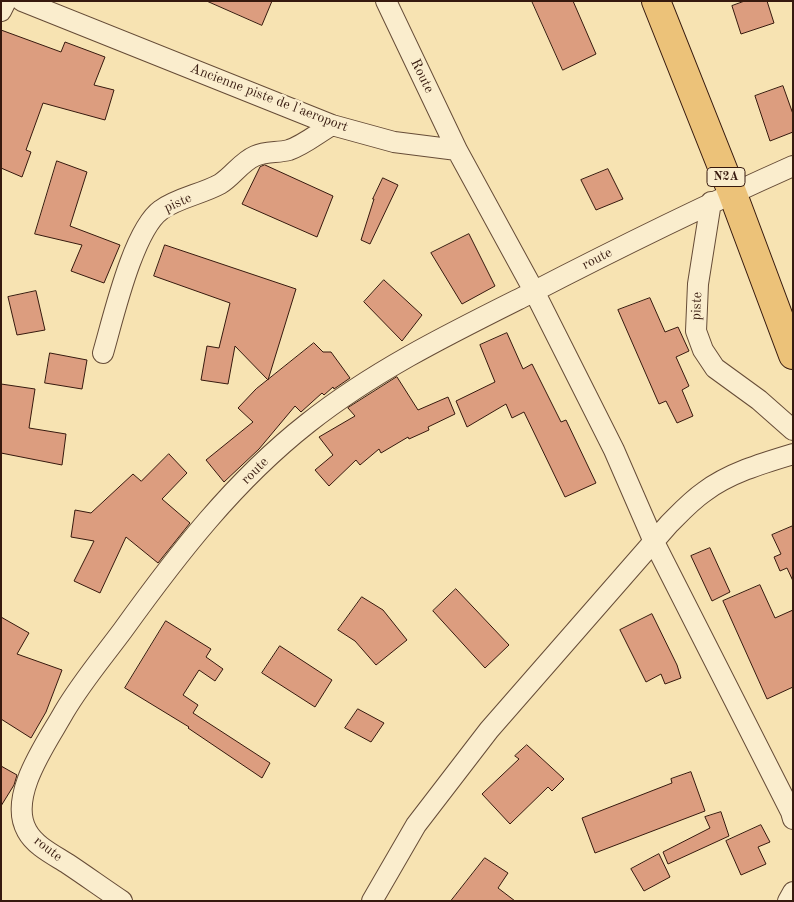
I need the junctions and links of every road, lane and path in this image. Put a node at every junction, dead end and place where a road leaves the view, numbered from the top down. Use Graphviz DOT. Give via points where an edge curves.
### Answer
graph roads {
  1 [pos="6,1"];
  2 [pos="22,1"];
  3 [pos="386,1"];
  4 [pos="656,1"];
  5 [pos="1,11"];
  6 [pos="332,125"];
  7 [pos="457,150"];
  8 [pos="793,166"];
  9 [pos="722,197"];
  10 [pos="534,291"];
  11 [pos="103,353"];
  12 [pos="793,355"];
  13 [pos="793,430"];
  14 [pos="793,454"];
  15 [pos="654,542"];
  16 [pos="793,819"];
  17 [pos="793,892"];
  18 [pos="122,901"];
  19 [pos="372,901"];
  20 [pos="788,901"];
  1 -- 5 [label="street"];
  2 -- 6 [label="street, Ancienne piste de l'aeroport"];
  3 -- 7 [label="street, Route"];
  4 -- 9 [label="highway, N2A"];
  6 -- 7 [label="street, Ancienne piste de l'aeroport" via="394,142"];
  6 -- 11 [label="street, piste" via="288,150 250,158 220,184 172,204 151,219 138,242"];
  7 -- 10 [label="street"];
  8 -- 9 [label="street, route"];
  9 -- 10 [label="street, route"];
  9 -- 12 [label="highway, N2A"];
  9 -- 13 [label="street, piste" via="698,284 696,331 715,368"];
  10 -- 15 [label="street" via="614,450"];
  10 -- 18 [label="street, route" via="415,352 361,385 277,450 199,529 74,695 32,769 21,812 26,830 38,844"];
  14 -- 15 [label="street" via="719,482 702,493"];
  15 -- 16 [label="street"];
  15 -- 19 [label="street" via="489,730 416,825"];
  17 -- 20 [label="street"];
}
